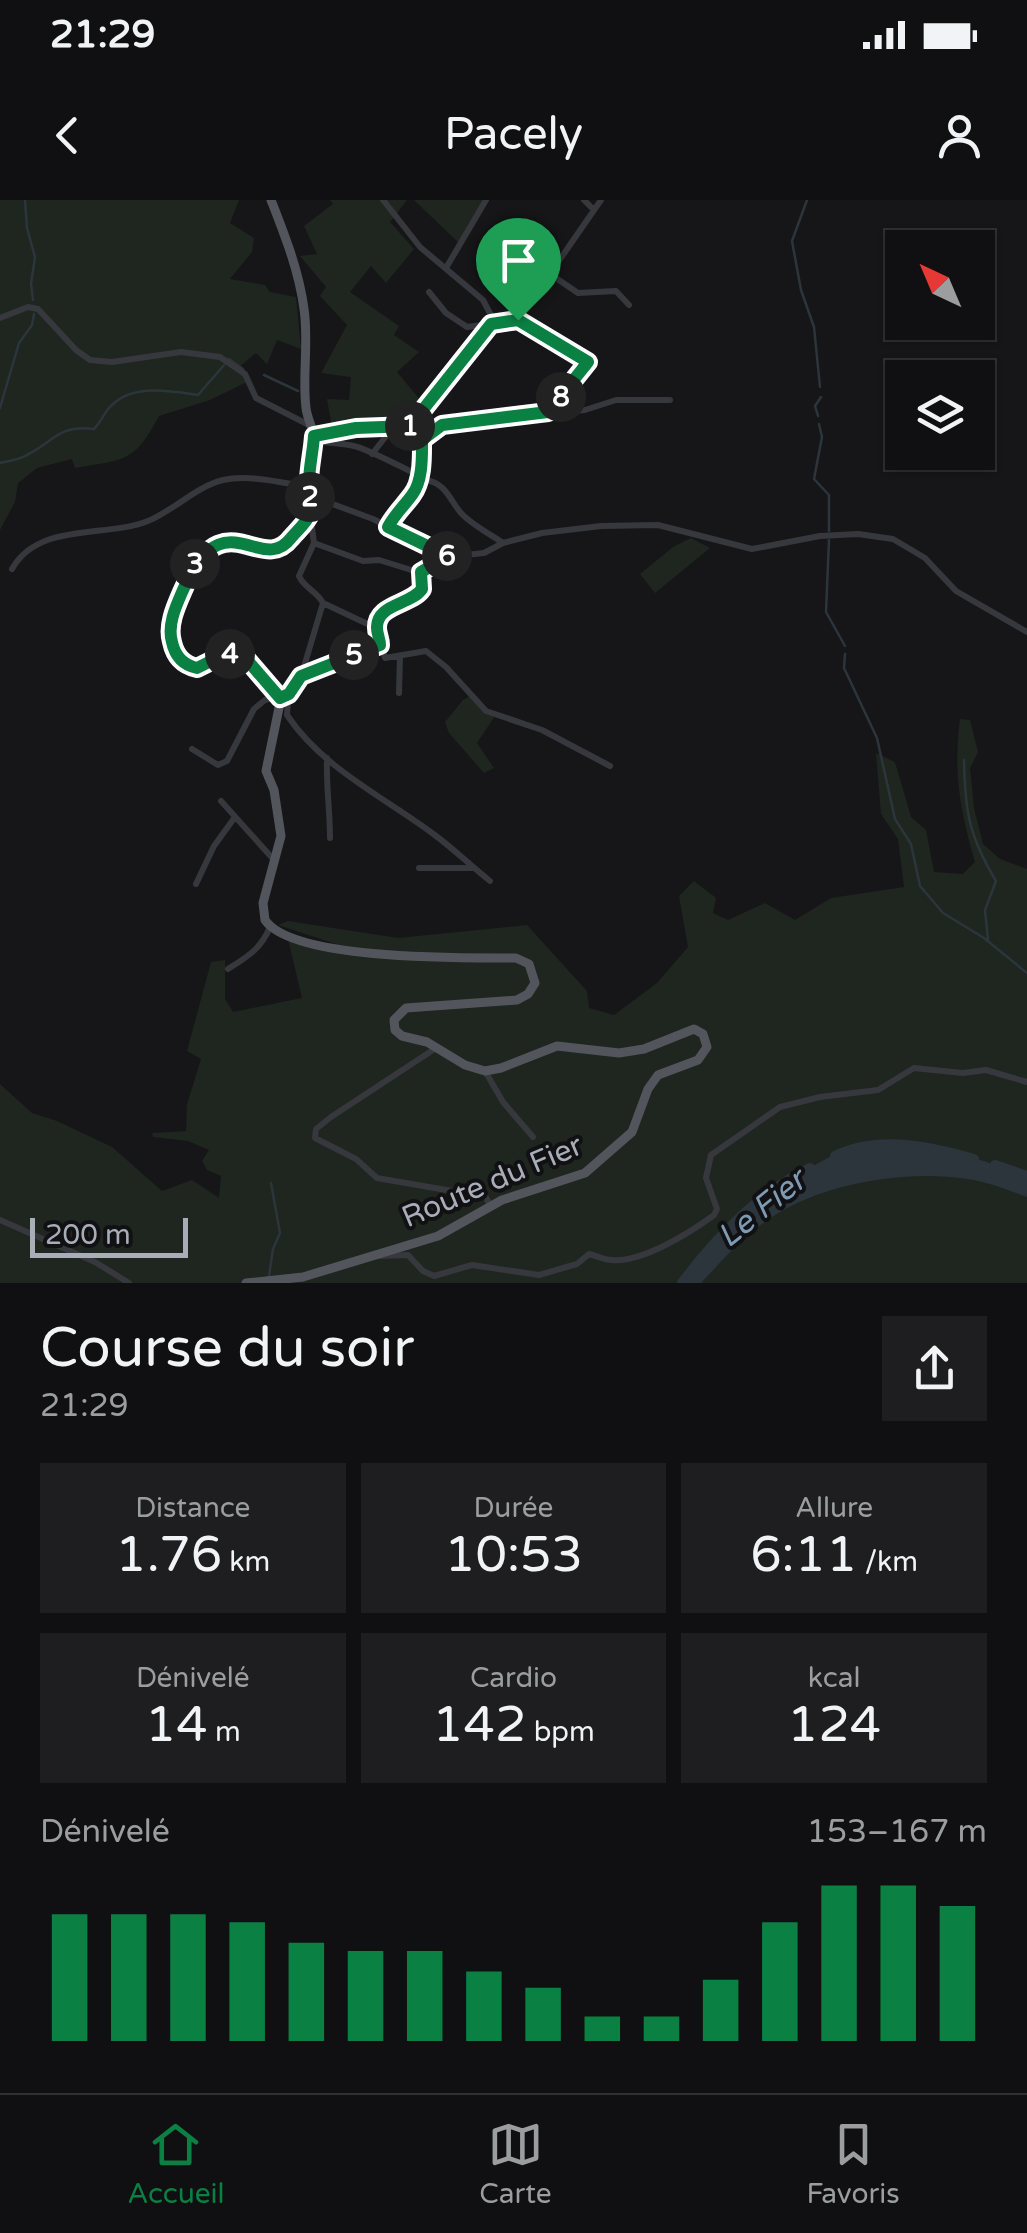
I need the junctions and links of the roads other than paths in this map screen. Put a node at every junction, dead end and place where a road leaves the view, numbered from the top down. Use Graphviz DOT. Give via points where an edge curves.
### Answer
graph roads {
  1 [pos="271,200"];
  2 [pos="382,200"];
  3 [pos="486,200"];
  4 [pos="584,200"];
  5 [pos="601,200"];
  6 [pos="594,210"];
  7 [pos="446,268"];
  8 [pos="550,274"];
  9 [pos="429,292"];
  10 [pos="630,305"];
  11 [pos="0,318"];
  12 [pos="518,320"];
  13 [pos="493,323"];
  14 [pos="670,400"];
  15 [pos="548,412"];
  16 [pos="442,425"];
  17 [pos="411,426"];
  18 [pos="313,436"];
  19 [pos="422,440"];
  20 [pos="372,454"];
  21 [pos="419,474"];
  22 [pos="309,486"];
  23 [pos="310,498"];
  24 [pos="304,521"];
  25 [pos="388,527"];
  26 [pos="314,543"];
  27 [pos="503,543"];
  28 [pos="448,556"];
  29 [pos="12,568"];
  30 [pos="421,572"];
  31 [pos="322,604"];
  32 [pos="376,628"];
  33 [pos="1027,632"];
  34 [pos="380,645"];
  35 [pos="400,656"];
  36 [pos="301,676"];
  37 [pos="400,693"];
  38 [pos="280,698"];
  39 [pos="192,749"];
  40 [pos="327,758"];
  41 [pos="610,766"];
  42 [pos="221,801"];
  43 [pos="236,817"];
  44 [pos="330,838"];
  45 [pos="276,862"];
  46 [pos="419,868"];
  47 [pos="474,868"];
  48 [pos="490,882"];
  49 [pos="196,884"];
  50 [pos="270,927"];
  51 [pos="228,968"];
  52 [pos="438,1047"];
  53 [pos="485,1071"];
  54 [pos="1027,1082"];
  55 [pos="533,1138"];
  56 [pos="490,1205"];
  57 [pos="0,1220"];
  58 [pos="375,1255"];
  59 [pos="129,1283"];
  60 [pos="246,1283"];
  1 -- 18 [label="main road" via="305,312 304,375"];
  2 -- 7 [label="street"];
  3 -- 7 [label="street"];
  4 -- 6 [label="street"];
  5 -- 6 [label="street"];
  6 -- 8 [label="street"];
  7 -- 13 [label="street" via="483,300"];
  8 -- 10 [label="street" via="578,293 616,291"];
  8 -- 12 [label="street"];
  9 -- 13 [label="street" via="462,324"];
  11 -- 18 [label="street" via="34,308 97,362 164,352 220,358 245,374 256,398 302,419"];
  12 -- 13 [label="street"];
  12 -- 15 [label="street" via="588,362"];
  13 -- 17 [label="street"];
  14 -- 15 [label="street" via="616,400"];
  15 -- 16 [label="street"];
  16 -- 17 [label="street"];
  16 -- 19 [label="street"];
  17 -- 18 [label="street"];
  17 -- 19 [label="street"];
  17 -- 20 [label="street" via="387,435"];
  18 -- 20 [label="street"];
  18 -- 22 [label="main road"];
  19 -- 21 [label="street"];
  20 -- 21 [label="street"];
  21 -- 25 [label="street" via="414,494"];
  21 -- 27 [label="street"];
  22 -- 23 [label="main road"];
  22 -- 29 [label="street" via="226,479 150,520 36,545"];
  23 -- 24 [label="main road"];
  23 -- 25 [label="street"];
  24 -- 26 [label="street"];
  24 -- 38 [label="main road" via="278,548 266,551 232,540 204,552 175,610 170,636 176,654 197,668 242,654"];
  25 -- 28 [label="street"];
  26 -- 30 [label="street"];
  26 -- 31 [label="street" via="299,576"];
  27 -- 28 [label="street" via="484,553"];
  27 -- 33 [label="street" via="542,532 658,525 752,548 820,536 893,538 925,558 956,591"];
  28 -- 30 [label="street"];
  30 -- 32 [label="street" via="418,596 387,609"];
  31 -- 32 [label="street"];
  31 -- 36 [label="street"];
  32 -- 34 [label="street"];
  34 -- 35 [label="street" via="385,658"];
  34 -- 36 [label="street"];
  35 -- 37 [label="street"];
  35 -- 41 [label="street" via="426,651 486,711 542,730"];
  36 -- 38 [label="street"];
  38 -- 39 [label="street" via="254,709 227,762 218,765"];
  38 -- 40 [label="street" via="288,700 296,730"];
  38 -- 45 [label="main road" via="266,771 281,836"];
  40 -- 44 [label="street"];
  40 -- 47 [label="street"];
  42 -- 43 [label="street"];
  43 -- 45 [label="street"];
  43 -- 49 [label="street"];
  45 -- 50 [label="main road" via="264,903"];
  46 -- 47 [label="street"];
  47 -- 48 [label="street"];
  50 -- 51 [label="street" via="252,954"];
  50 -- 52 [label="main road" via="325,946 403,958 516,958 529,964 535,983 517,1000 397,1014 398,1034"];
  52 -- 53 [label="main road"];
  52 -- 56 [label="street" via="318,1126 314,1135 377,1178 476,1191"];
  53 -- 55 [label="street"];
  53 -- 56 [label="main road, Route du Fier" via="563,1045 628,1052 694,1029 706,1039 702,1057 652,1081 632,1132 596,1166"];
  54 -- 58 [label="street" via="986,1070 914,1068 878,1090 780,1106 711,1155 706,1178 716,1212 682,1237 628,1259 589,1254 539,1276 472,1265 434,1276 408,1254"];
  56 -- 58 [label="main road, Route du Fier" via="438,1236"];
  57 -- 59 [label="street"];
  58 -- 60 [label="main road, Route du Fier" via="304,1276"];
}
